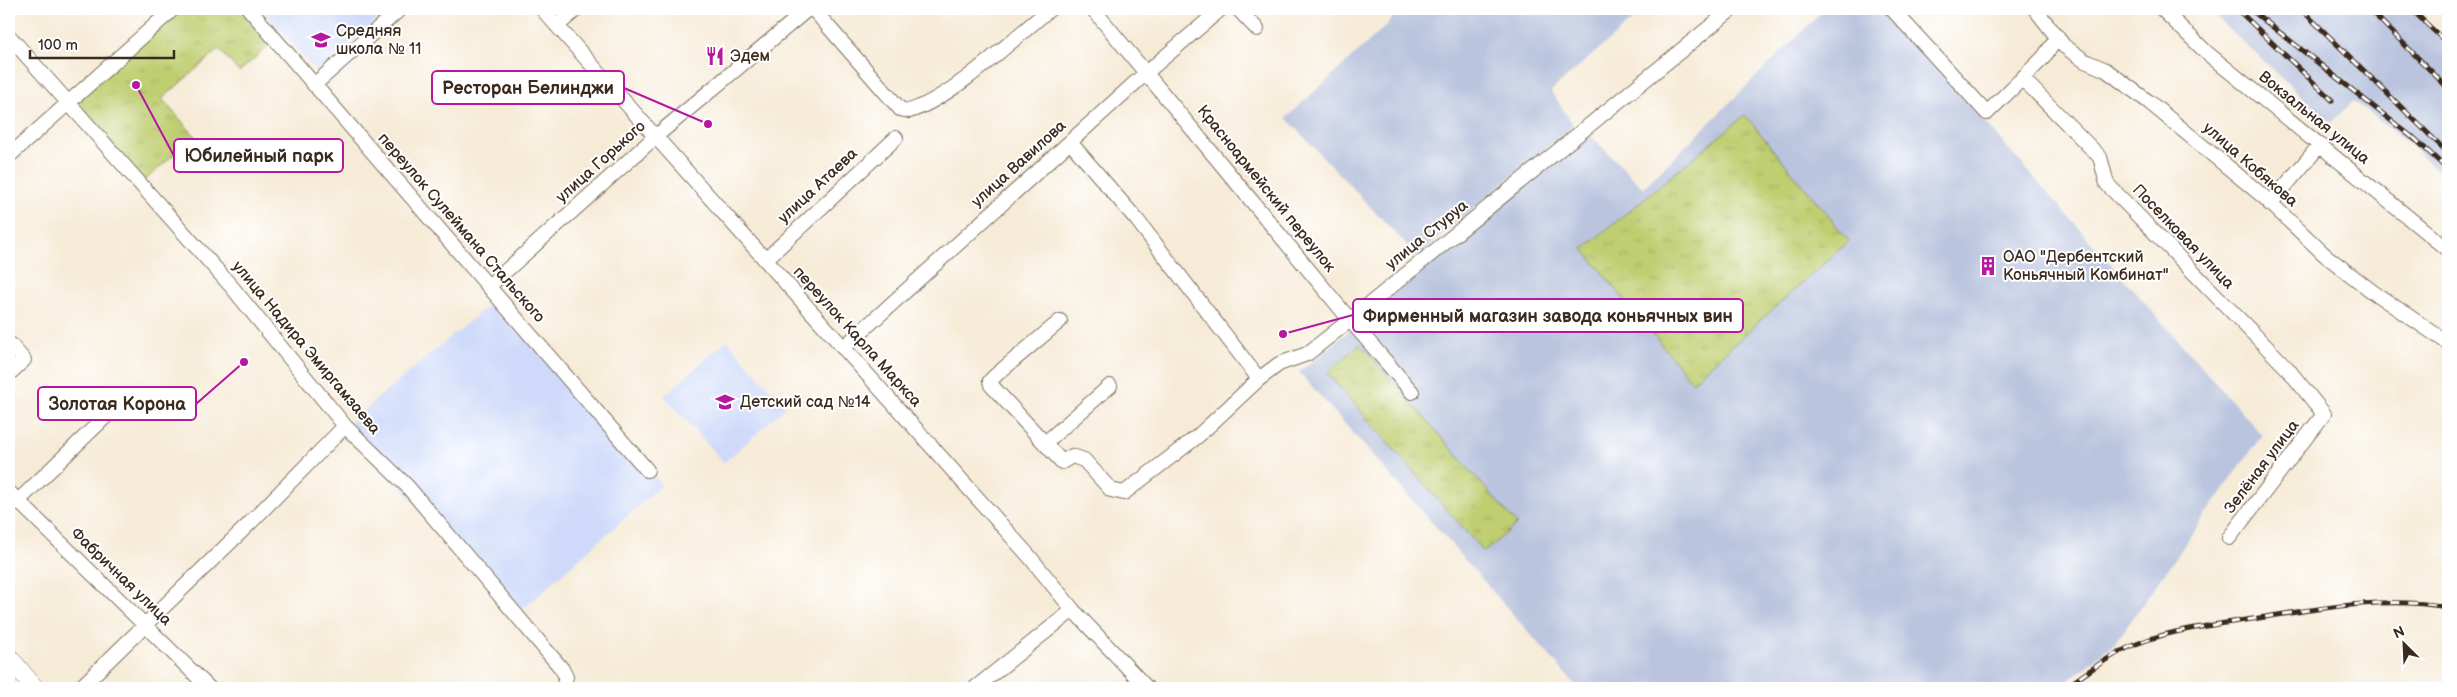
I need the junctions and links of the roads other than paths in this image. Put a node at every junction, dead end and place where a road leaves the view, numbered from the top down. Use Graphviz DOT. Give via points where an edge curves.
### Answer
graph roads {
  1 [pos="173,9"];
  2 [pos="248,9"];
  3 [pos="400,9"];
  4 [pos="542,9"];
  5 [pos="577,9"];
  6 [pos="808,9"];
  7 [pos="813,9"];
  8 [pos="1050,9"];
  9 [pos="1093,9"];
  10 [pos="1221,9"];
  11 [pos="1238,9"];
  12 [pos="1732,9"];
  13 [pos="1892,9"];
  14 [pos="2035,9"];
  15 [pos="2162,9"];
  16 [pos="557,26"];
  17 [pos="1257,30"];
  18 [pos="9,36"];
  19 [pos="2058,37"];
  20 [pos="1147,72"];
  21 [pos="2022,78"];
  22 [pos="314,85"];
  23 [pos="68,103"];
  24 [pos="655,137"];
  25 [pos="896,138"];
  26 [pos="1070,142"];
  27 [pos="2320,145"];
  28 [pos="9,156"];
  29 [pos="2270,204"];
  30 [pos="2448,250"];
  31 [pos="765,260"];
  32 [pos="489,286"];
  33 [pos="1060,320"];
  34 [pos="1350,320"];
  35 [pos="9,343"];
  36 [pos="2448,343"];
  37 [pos="844,348"];
  38 [pos="9,374"];
  39 [pos="1259,379"];
  40 [pos="1110,386"];
  41 [pos="1412,392"];
  42 [pos="126,397"];
  43 [pos="2322,417"];
  44 [pos="345,426"];
  45 [pos="1045,443"];
  46 [pos="647,470"];
  47 [pos="13,496"];
  48 [pos="2229,538"];
  49 [pos="1073,610"];
  50 [pos="145,624"];
  51 [pos="9,657"];
  52 [pos="35,688"];
  53 [pos="80,688"];
  54 [pos="209,688"];
  55 [pos="563,688"];
  56 [pos="975,688"];
  57 [pos="1147,688"];
  1 -- 23 [label="street"];
  2 -- 22 [label="street, переулок Сулеймана Стальского"];
  3 -- 22 [label="street"];
  4 -- 16 [label="street, переулок Карла Маркса"];
  5 -- 16 [label="street"];
  6 -- 24 [label="street, улица Горького"];
  7 -- 8 [label="street" via="900,109 909,112 938,98"];
  9 -- 20 [label="street, Красноармейский переулок"];
  10 -- 20 [label="street, улица Вавилова"];
  11 -- 17 [label="street"];
  12 -- 34 [label="street, улица Стуруа"];
  13 -- 21 [label="street" via="1988,113"];
  14 -- 19 [label="street, улица Кобякова"];
  15 -- 27 [label="street, Вокзальная улица" via="2207,53"];
  16 -- 24 [label="street, переулок Карла Маркса"];
  18 -- 23 [label="street, улица Надира Эмиргамзаева"];
  19 -- 21 [label="street" via="2043,58"];
  19 -- 29 [label="street, улица Кобякова" via="2064,46 2085,61 2106,70 2149,102"];
  20 -- 26 [label="street, улица Вавилова"];
  20 -- 34 [label="street, Красноармейский переулок"];
  21 -- 43 [label="street, Поселковая улица" via="2100,157 2107,184 2287,368 2324,414"];
  22 -- 32 [label="street, переулок Сулеймана Стальского"];
  23 -- 28 [label="street"];
  23 -- 44 [label="street, улица Надира Эмиргамзаева" via="231,286"];
  24 -- 31 [label="street, переулок Карла Маркса"];
  24 -- 32 [label="street, улица Горького"];
  25 -- 31 [label="street, улица Атаева"];
  26 -- 37 [label="street, улица Вавилова"];
  26 -- 39 [label="street" via="1137,220"];
  27 -- 29 [label="street"];
  27 -- 30 [label="street, Вокзальная улица"];
  29 -- 36 [label="street, улица Кобякова" via="2332,260"];
  31 -- 37 [label="street, переулок Карла Маркса"];
  32 -- 46 [label="street, переулок Сулеймана Стальского"];
  33 -- 45 [label="street" via="990,381"];
  34 -- 39 [label="street, улица Стуруа" via="1307,354 1279,364"];
  34 -- 41 [label="street, Красноармейский переулок"];
  35 -- 38 [label="street" via="24,360"];
  37 -- 49 [label="street, переулок Карла Маркса"];
  39 -- 45 [label="street, улица Стуруа" via="1198,436 1124,493 1111,490 1084,460 1072,456 1062,462"];
  40 -- 45 [label="street"];
  42 -- 47 [label="street"];
  43 -- 48 [label="street, Зелёная улица"];
  44 -- 50 [label="street"];
  44 -- 55 [label="street, улица Надира Эмиргамзаева" via="407,486 517,614 562,669 566,677"];
  47 -- 50 [label="street, Фабричная улица"];
  49 -- 56 [label="street"];
  49 -- 57 [label="street, переулок Карла Маркса"];
  50 -- 53 [label="street"];
  50 -- 54 [label="street, Фабричная улица"];
  51 -- 52 [label="main road"];
}
